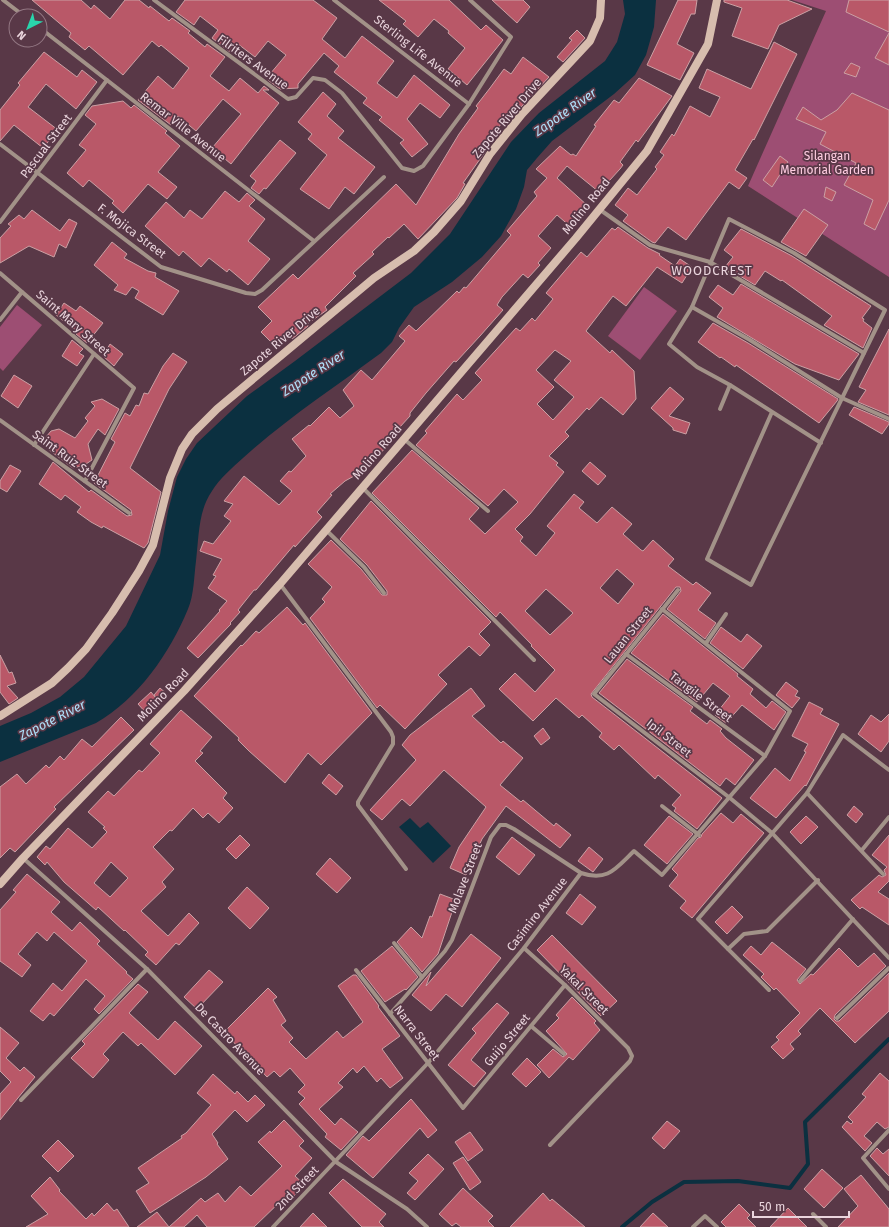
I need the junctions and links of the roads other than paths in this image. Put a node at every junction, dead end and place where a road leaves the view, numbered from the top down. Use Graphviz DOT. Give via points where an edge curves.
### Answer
graph roads {
  1 [pos="3,0"];
  2 [pos="154,0"];
  3 [pos="334,0"];
  4 [pos="470,0"];
  5 [pos="601,0"];
  6 [pos="717,0"];
  7 [pos="14,8"];
  8 [pos="48,34"];
  9 [pos="107,80"];
  10 [pos="469,104"];
  11 [pos="0,144"];
  12 [pos="39,173"];
  13 [pos="384,177"];
  14 [pos="599,209"];
  15 [pos="0,222"];
  16 [pos="314,241"];
  17 [pos="710,262"];
  18 [pos="0,273"];
  19 [pos="22,292"];
  20 [pos="692,307"];
  21 [pos="0,320"];
  22 [pos="864,353"];
  23 [pos="94,354"];
  24 [pos="730,385"];
  25 [pos="842,398"];
  26 [pos="720,409"];
  27 [pos="772,412"];
  28 [pos="889,419"];
  29 [pos="0,420"];
  30 [pos="404,439"];
  31 [pos="820,443"];
  32 [pos="34,445"];
  33 [pos="85,481"];
  34 [pos="362,487"];
  35 [pos="488,510"];
  36 [pos="129,513"];
  37 [pos="326,530"];
  38 [pos="280,584"];
  39 [pos="678,590"];
  40 [pos="384,593"];
  41 [pos="662,609"];
  42 [pos="726,614"];
  43 [pos="706,643"];
  44 [pos="626,654"];
  45 [pos="534,660"];
  46 [pos="594,694"];
  47 [pos="0,716"];
  48 [pos="765,756"];
  49 [pos="889,770"];
  50 [pos="807,793"];
  51 [pos="730,798"];
  52 [pos="662,806"];
  53 [pos="889,817"];
  54 [pos="772,833"];
  55 [pos="699,835"];
  56 [pos="862,850"];
  57 [pos="22,858"];
  58 [pos="406,869"];
  59 [pos="581,873"];
  60 [pos="883,874"];
  61 [pos="818,880"];
  62 [pos="0,884"];
  63 [pos="853,919"];
  64 [pos="394,943"];
  65 [pos="524,948"];
  66 [pos="728,949"];
  67 [pos="889,958"];
  68 [pos="147,968"];
  69 [pos="889,968"];
  70 [pos="356,970"];
  71 [pos="422,977"];
  72 [pos="800,981"];
  73 [pos="565,985"];
  74 [pos="770,990"];
  75 [pos="390,1014"];
  76 [pos="837,1018"];
  77 [pos="531,1026"];
  78 [pos="564,1054"];
  79 [pos="428,1063"];
  80 [pos="21,1100"];
  81 [pos="463,1108"];
  82 [pos="889,1130"];
  83 [pos="550,1145"];
  84 [pos="336,1162"];
  85 [pos="889,1189"];
  86 [pos="813,1214"];
  87 [pos="273,1227"];
  88 [pos="427,1227"];
  89 [pos="693,1227"];
  90 [pos="717,1227"];
  91 [pos="826,1227"];
  1 -- 7 [label="street"];
  2 -- 10 [label="street, Filriters Avenue" via="281,96 288,99 296,97 313,78 325,80 342,93 402,168 414,171 423,166"];
  3 -- 10 [label="street, Sterling Life Avenue"];
  4 -- 10 [label="street" via="511,37"];
  5 -- 47 [label="main road, Zapote River Drive" via="600,18 590,41 490,154 461,201 434,232 414,251 374,278 217,409 192,434 182,449 170,478 153,546 112,613 86,649 52,683"];
  6 -- 14 [label="main road, Molino Road" via="708,44 647,151"];
  8 -- 9 [label="street, Remar Ville Avenue"];
  9 -- 12 [label="street, Pascual Street"];
  9 -- 16 [label="street, Remar Ville Avenue"];
  11 -- 12 [label="street, F. Mojica Street"];
  12 -- 15 [label="street, Pascual Street"];
  12 -- 16 [label="street, F. Mojica Street" via="162,267 246,293 255,294 262,290"];
  13 -- 16 [label="street"];
  14 -- 17 [label="street" via="650,245"];
  14 -- 30 [label="main road, Molino Road"];
  17 -- 20 [label="street"];
  17 -- 22 [label="street"];
  17 -- 22 [label="street" via="729,219 794,253 885,310"];
  18 -- 19 [label="street, Saint Mary Street"];
  19 -- 21 [label="street"];
  19 -- 23 [label="street, Saint Mary Street"];
  20 -- 24 [label="street" via="669,344 697,367"];
  20 -- 25 [label="street"];
  22 -- 25 [label="street"];
  23 -- 32 [label="street"];
  23 -- 33 [label="street, Saint Mary Street" via="134,388"];
  24 -- 26 [label="street"];
  24 -- 27 [label="street"];
  25 -- 28 [label="street"];
  25 -- 31 [label="street"];
  27 -- 31 [label="street"];
  27 -- 31 [label="street" via="707,558 751,585"];
  29 -- 32 [label="street, Saint Ruiz Street"];
  30 -- 34 [label="main road, Molino Road"];
  30 -- 35 [label="street"];
  32 -- 33 [label="street, Saint Ruiz Street"];
  33 -- 36 [label="street, Saint Ruiz Street"];
  34 -- 37 [label="main road, Molino Road"];
  34 -- 45 [label="street"];
  37 -- 38 [label="main road, Molino Road"];
  37 -- 40 [label="street" via="364,567"];
  38 -- 57 [label="main road, Molino Road" via="184,691"];
  38 -- 58 [label="street" via="391,732 393,744 358,805"];
  39 -- 41 [label="street, Lauan Street"];
  41 -- 43 [label="street"];
  41 -- 44 [label="street, Lauan Street"];
  42 -- 43 [label="street"];
  43 -- 48 [label="street, Casimiro Avenue" via="790,711"];
  44 -- 46 [label="street, Lauan Street"];
  44 -- 48 [label="street, Tangile Street"];
  46 -- 51 [label="street, Ipil Street"];
  48 -- 51 [label="street, Casimiro Avenue"];
  49 -- 50 [label="street" via="843,735"];
  50 -- 54 [label="street"];
  50 -- 56 [label="street"];
  51 -- 54 [label="street, Ipil Street"];
  51 -- 55 [label="street, Casimiro Avenue"];
  52 -- 55 [label="street"];
  53 -- 56 [label="street"];
  54 -- 61 [label="street, Ipil Street"];
  54 -- 66 [label="street" via="698,919"];
  55 -- 59 [label="street, Casimiro Avenue" via="662,876 634,851 607,875 599,878"];
  56 -- 60 [label="street"];
  57 -- 62 [label="main road, Molino Road"];
  57 -- 68 [label="street, De Castro Avenue"];
  59 -- 65 [label="street, Casimiro Avenue"];
  59 -- 71 [label="street, Molave Street" via="514,828 500,825 491,837 452,940"];
  61 -- 63 [label="street, Ipil Street"];
  61 -- 66 [label="street" via="768,931 744,934"];
  63 -- 67 [label="street, Ipil Street"];
  63 -- 72 [label="street"];
  64 -- 71 [label="street"];
  65 -- 73 [label="street, Yakal Street"];
  65 -- 79 [label="street, Casimiro Avenue"];
  66 -- 74 [label="street"];
  68 -- 80 [label="street"];
  68 -- 84 [label="street, De Castro Avenue"];
  69 -- 76 [label="street"];
  70 -- 75 [label="street, Narra Street"];
  71 -- 75 [label="street, Molave Street"];
  73 -- 77 [label="street, Guijo Street"];
  73 -- 83 [label="street, Yakal Street" via="628,1048 632,1056"];
  75 -- 79 [label="street, Narra Street"];
  77 -- 78 [label="street"];
  77 -- 81 [label="street, Guijo Street"];
  79 -- 81 [label="street, Narra Street"];
  79 -- 84 [label="street, Casimiro Avenue"];
  82 -- 85 [label="street" via="863,1158"];
  84 -- 87 [label="street, 2nd Street"];
  84 -- 88 [label="street, De Castro Avenue" via="407,1209"];
  86 -- 91 [label="street"];
  89 -- 90 [label="street" via="705,1216"];
}
